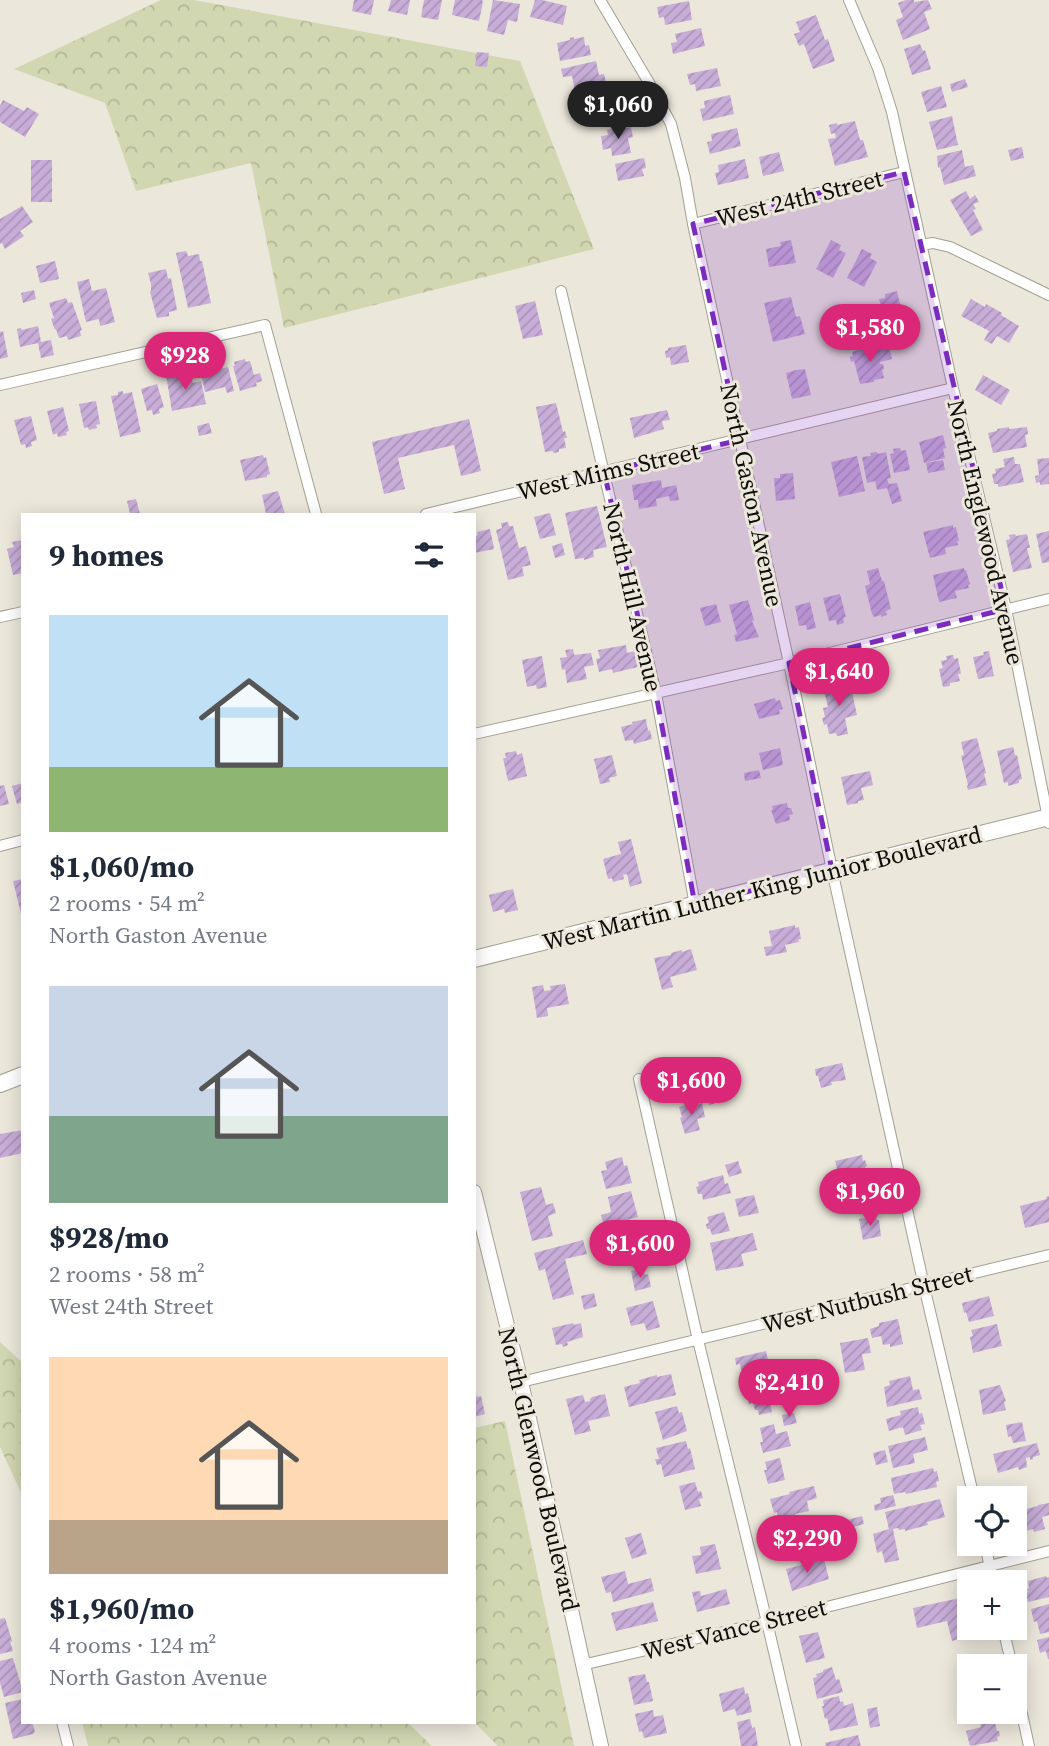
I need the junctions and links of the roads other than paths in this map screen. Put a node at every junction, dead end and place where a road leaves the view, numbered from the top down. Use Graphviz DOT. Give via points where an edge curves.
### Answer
graph roads {
  1 [pos="600,0"];
  2 [pos="849,0"];
  3 [pos="904,173"];
  4 [pos="693,224"];
  5 [pos="921,245"];
  6 [pos="561,291"];
  7 [pos="1049,295"];
  8 [pos="0,386"];
  9 [pos="953,388"];
  10 [pos="740,440"];
  11 [pos="604,472"];
  12 [pos="316,513"];
  13 [pos="430,513"];
  14 [pos="1049,599"];
  15 [pos="1006,609"];
  16 [pos="21,612"];
  17 [pos="0,617"];
  18 [pos="789,663"];
  19 [pos="656,694"];
  20 [pos="476,734"];
  21 [pos="1049,819"];
  22 [pos="21,841"];
  23 [pos="0,846"];
  24 [pos="832,870"];
  25 [pos="695,905"];
  26 [pos="476,959"];
  27 [pos="21,1076"];
  28 [pos="639,1079"];
  29 [pos="0,1084"];
  30 [pos="478,1226"];
  31 [pos="1049,1255"];
  32 [pos="925,1286"];
  33 [pos="698,1340"];
  34 [pos="521,1382"];
  35 [pos="971,1486"];
  36 [pos="1049,1552"];
  37 [pos="988,1556"];
  38 [pos="990,1566"];
  39 [pos="991,1570"];
  40 [pos="767,1622"];
  41 [pos="582,1665"];
  42 [pos="62,1724"];
  43 [pos="1024,1724"];
  44 [pos="68,1746"];
  45 [pos="601,1746"];
  46 [pos="796,1746"];
  47 [pos="1029,1746"];
  1 -- 4 [label="street, North Gaston Avenue" via="671,124"];
  2 -- 3 [label="street, North Englewood Avenue" via="892,112"];
  3 -- 4 [label="street, West 24th Street"];
  3 -- 5 [label="street, North Englewood Avenue"];
  4 -- 10 [label="street, North Gaston Avenue"];
  5 -- 7 [label="street" via="950,247"];
  5 -- 9 [label="street, North Englewood Avenue"];
  6 -- 11 [label="street, North Hill Avenue"];
  8 -- 12 [label="street" via="264,325"];
  9 -- 10 [label="street, West Mims Street"];
  9 -- 15 [label="street, North Englewood Avenue"];
  10 -- 11 [label="street, West Mims Street"];
  10 -- 18 [label="street, North Gaston Avenue"];
  11 -- 13 [label="street, West Mims Street"];
  11 -- 19 [label="street, North Hill Avenue"];
  14 -- 15 [label="street"];
  15 -- 18 [label="street"];
  15 -- 21 [label="street, North Englewood Avenue"];
  16 -- 17 [label="street"];
  18 -- 19 [label="street"];
  18 -- 24 [label="street, North Gaston Avenue"];
  19 -- 20 [label="street"];
  19 -- 25 [label="street, North Hill Avenue"];
  21 -- 24 [label="main road, West Martin Luther King Junior Boulevard"];
  22 -- 23 [label="street"];
  24 -- 25 [label="main road, West Martin Luther King Junior Boulevard"];
  24 -- 32 [label="street, North Gaston Avenue"];
  25 -- 26 [label="main road, West Martin Luther King Junior Boulevard"];
  27 -- 29 [label="main road"];
  28 -- 33 [label="street"];
  30 -- 34 [label="street, North Glenwood Boulevard"];
  31 -- 32 [label="street, West Nutbush Street"];
  32 -- 33 [label="street, West Nutbush Street"];
  32 -- 35 [label="street, North Gaston Avenue"];
  33 -- 34 [label="street, West Nutbush Street"];
  33 -- 40 [label="street"];
  34 -- 41 [label="street, North Glenwood Boulevard"];
  36 -- 38 [label="street, West Vance Street"];
  37 -- 38 [label="street"];
  38 -- 39 [label="street"];
  38 -- 40 [label="street, West Vance Street"];
  40 -- 41 [label="street, West Vance Street"];
  40 -- 46 [label="street"];
  41 -- 45 [label="street, North Glenwood Boulevard"];
  42 -- 44 [label="street"];
  43 -- 47 [label="street"];
}
